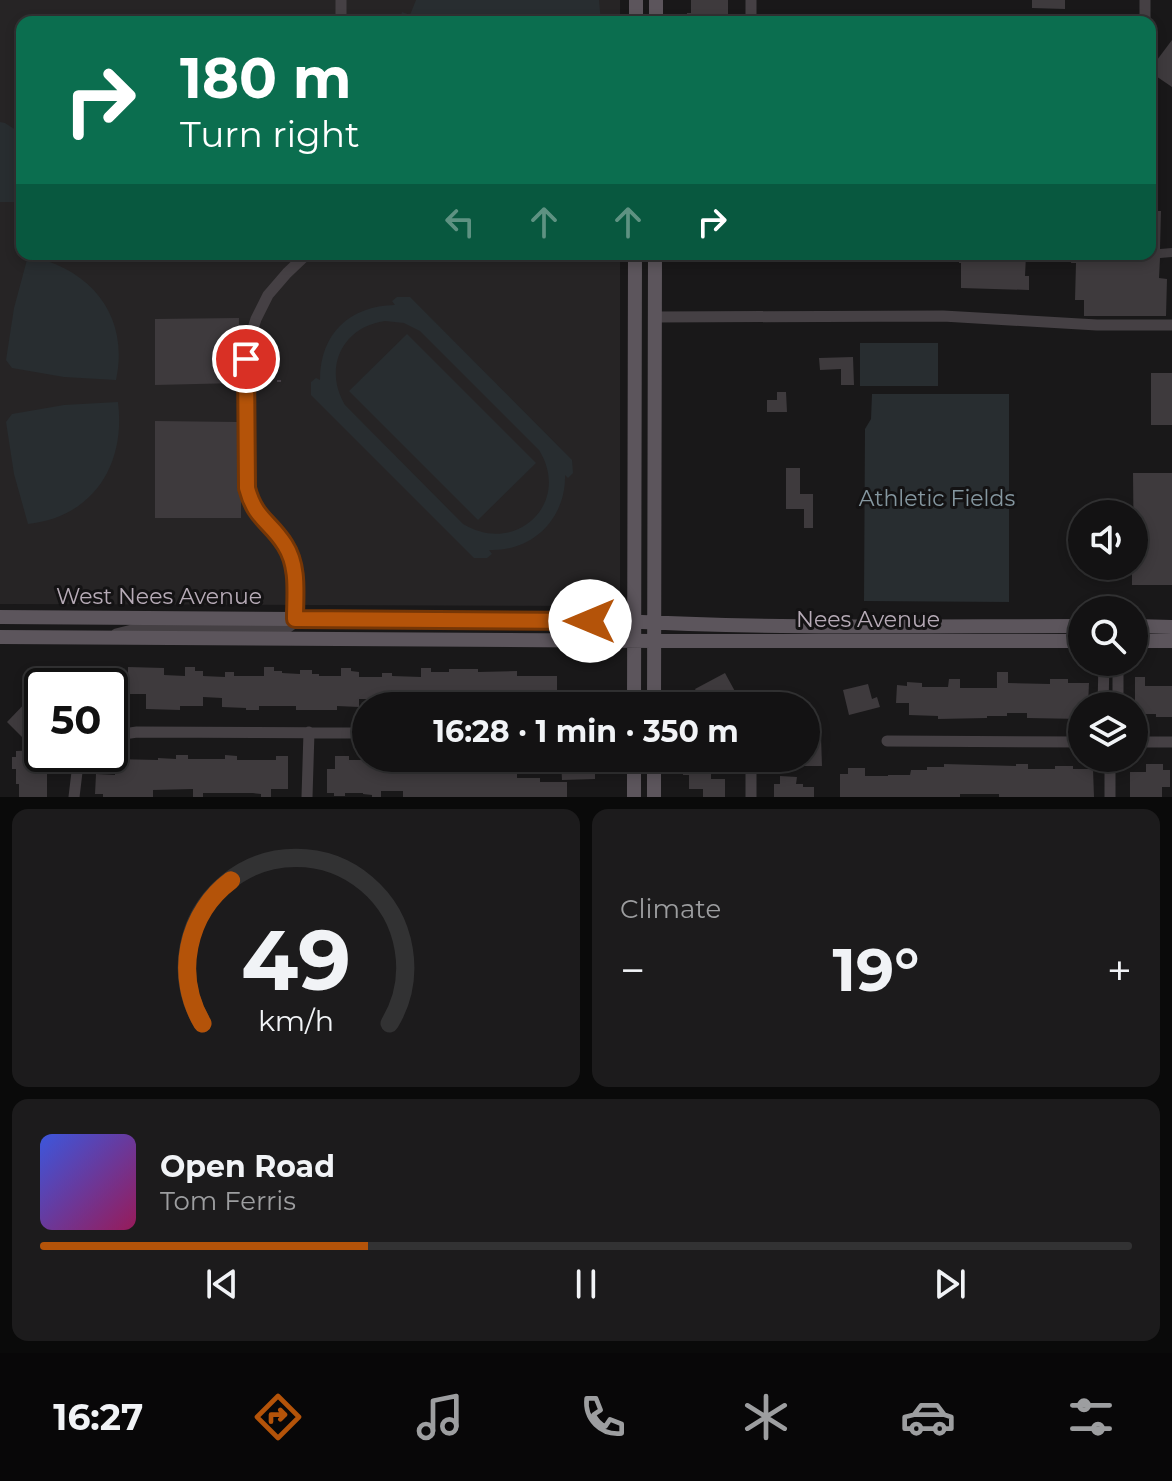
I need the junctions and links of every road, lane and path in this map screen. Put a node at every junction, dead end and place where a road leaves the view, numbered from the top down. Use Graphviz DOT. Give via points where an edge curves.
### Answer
graph roads {
  1 [pos="301,260"];
  2 [pos="635,260"];
  3 [pos="655,260"];
  4 [pos="635,317"];
  5 [pos="655,317"];
  6 [pos="1172,325"];
  7 [pos="256,381"];
  8 [pos="283,381"];
  9 [pos="0,617"];
  10 [pos="295,619"];
  11 [pos="634,622"];
  12 [pos="654,623"];
  13 [pos="1068,626"];
  14 [pos="1148,626"];
  15 [pos="1172,627"];
  16 [pos="0,637"];
  17 [pos="96,638"];
  18 [pos="634,641"];
  19 [pos="654,641"];
  20 [pos="1068,641"];
  21 [pos="1148,641"];
  22 [pos="1172,641"];
  23 [pos="634,692"];
  24 [pos="654,692"];
  25 [pos="309,732"];
  26 [pos="128,733"];
  27 [pos="352,733"];
  28 [pos="887,741"];
  29 [pos="1068,742"];
  30 [pos="1148,742"];
  31 [pos="1172,742"];
  32 [pos="77,772"];
  33 [pos="634,772"];
  34 [pos="654,772"];
  35 [pos="751,772"];
  36 [pos="1110,772"];
  37 [pos="74,797"];
  38 [pos="307,797"];
  39 [pos="634,797"];
  40 [pos="654,797"];
  41 [pos="751,797"];
  42 [pos="1110,797"];
  1 -- 10 [label="street" via="263,304 246,359 247,488 254,508 290,553"];
  2 -- 4 [label="main road"];
  3 -- 5 [label="main road"];
  4 -- 5 [label="main road"];
  4 -- 11 [label="main road"];
  5 -- 6 [label="street" via="943,316"];
  5 -- 12 [label="main road"];
  7 -- 8 [label="path"];
  9 -- 10 [label="main road, West Nees Avenue"];
  10 -- 11 [label="main road, West Nees Avenue"];
  10 -- 17 [label="street" via="283,629 136,629"];
  11 -- 12 [label="main road, West Nees Avenue"];
  11 -- 18 [label="main road"];
  12 -- 13 [label="main road, Nees Avenue"];
  12 -- 19 [label="main road"];
  14 -- 15 [label="main road"];
  16 -- 17 [label="main road, West Nees Avenue"];
  17 -- 18 [label="main road, West Nees Avenue"];
  18 -- 19 [label="main road, West Nees Avenue"];
  18 -- 23 [label="main road"];
  19 -- 20 [label="main road, Nees Avenue"];
  19 -- 24 [label="main road"];
  21 -- 22 [label="main road"];
  25 -- 26 [label="street"];
  25 -- 27 [label="street"];
  25 -- 38 [label="street"];
  28 -- 29 [label="street"];
  30 -- 31 [label="street"];
  32 -- 37 [label="street"];
  33 -- 39 [label="main road"];
  34 -- 40 [label="main road"];
  35 -- 41 [label="street"];
  36 -- 42 [label="street"];
}
